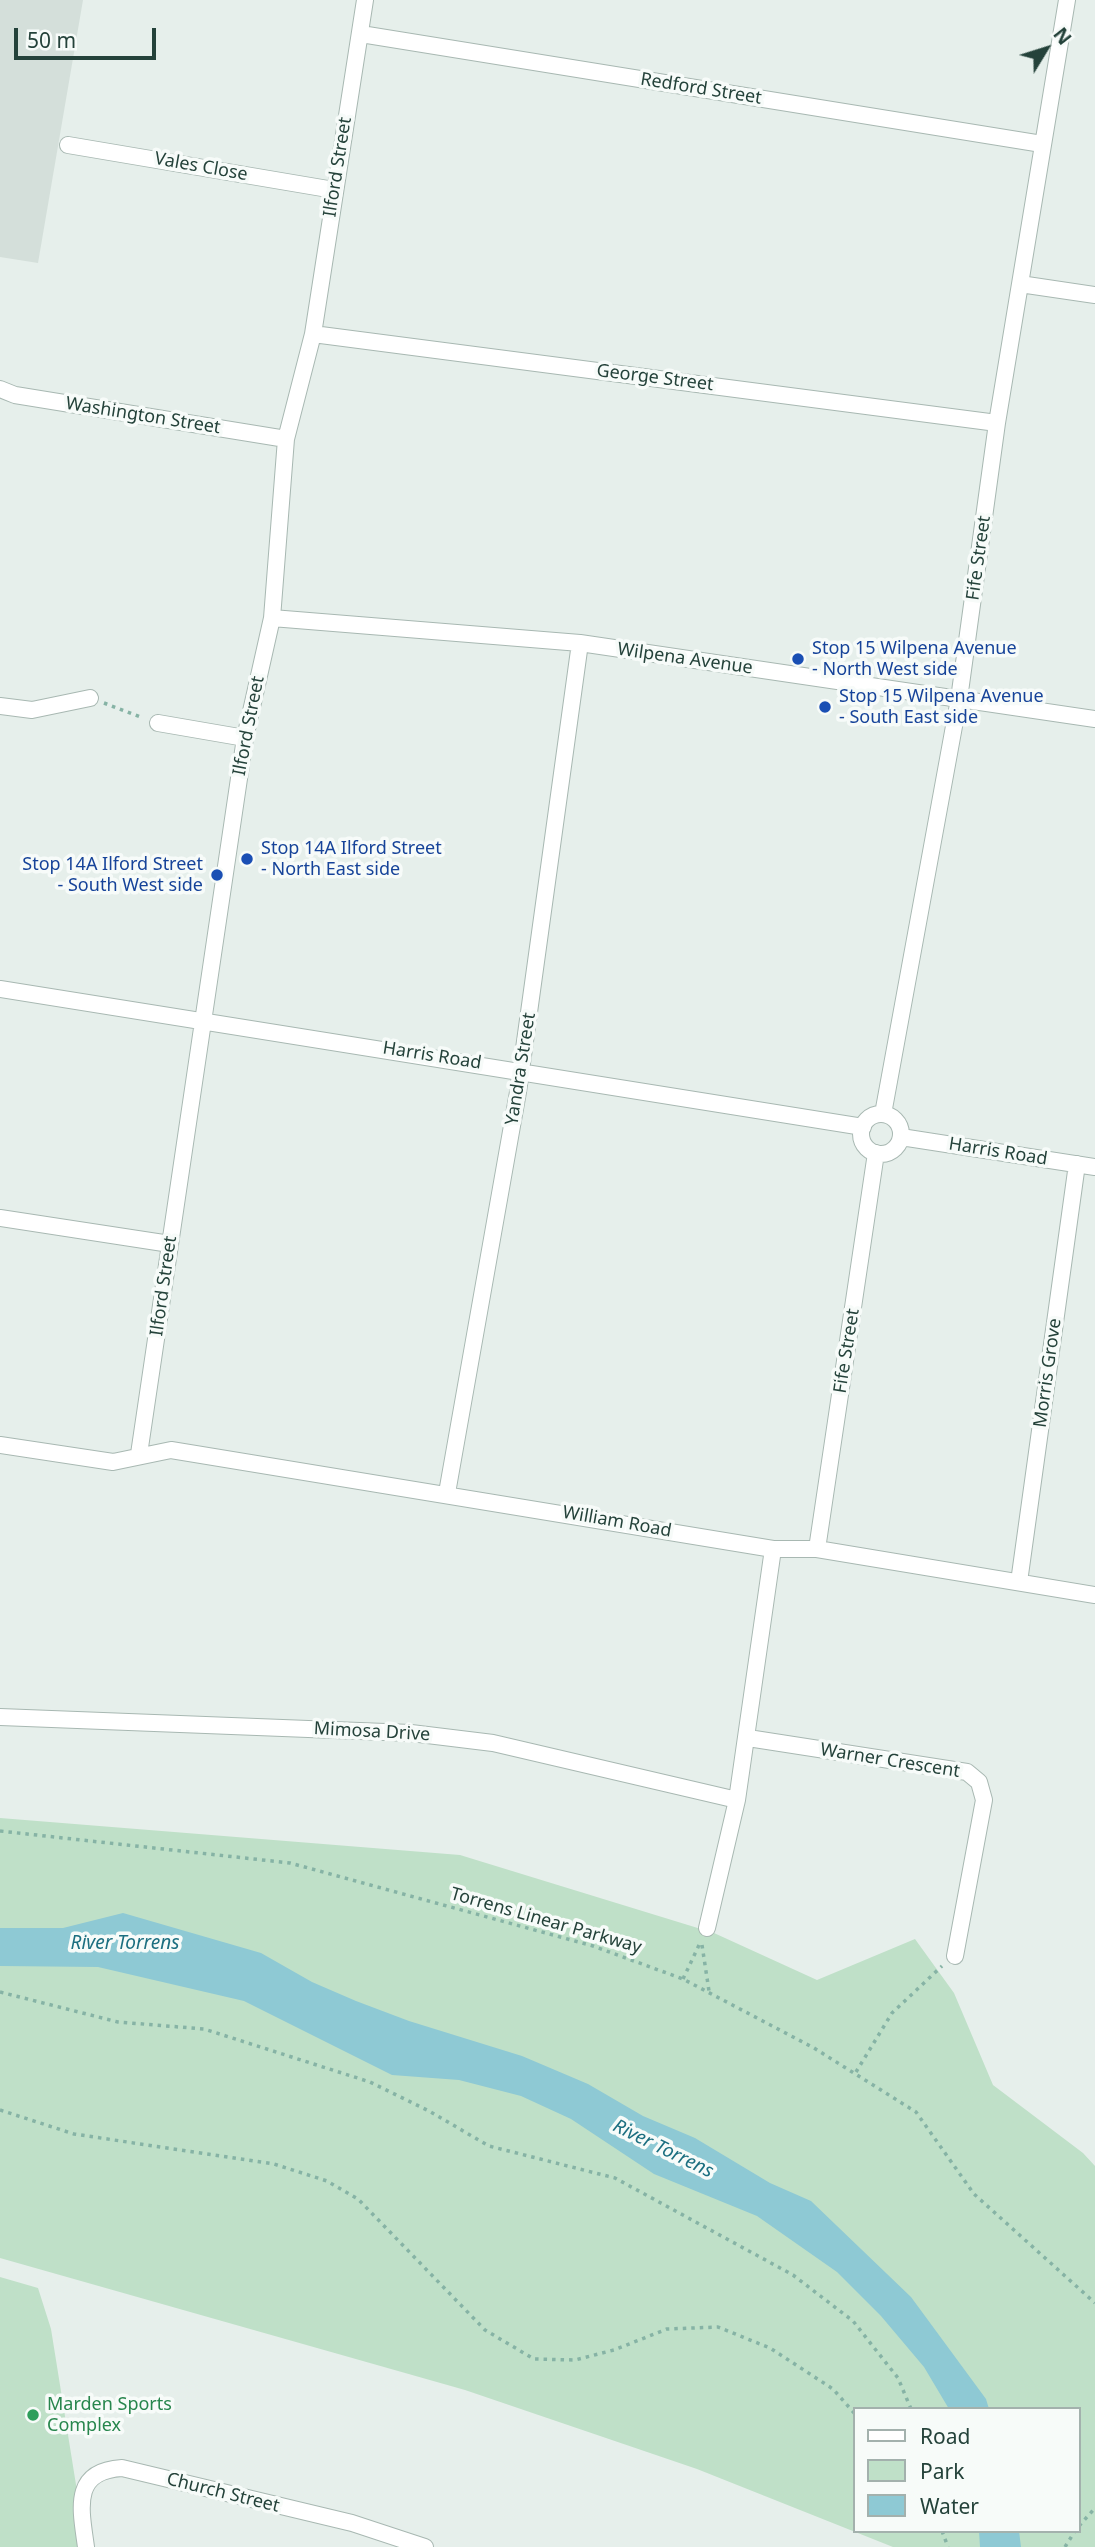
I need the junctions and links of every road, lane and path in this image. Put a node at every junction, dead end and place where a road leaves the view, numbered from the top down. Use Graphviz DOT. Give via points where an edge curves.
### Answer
graph roads {
  1 [pos="365,0"];
  2 [pos="1067,0"];
  3 [pos="361,34"];
  4 [pos="1042,144"];
  5 [pos="68,145"];
  6 [pos="334,190"];
  7 [pos="1020,284"];
  8 [pos="1095,295"];
  9 [pos="313,334"];
  10 [pos="0,389"];
  11 [pos="997,423"];
  12 [pos="286,439"];
  13 [pos="272,618"];
  14 [pos="580,643"];
  15 [pos="90,698"];
  16 [pos="959,699"];
  17 [pos="0,705"];
  18 [pos="1095,719"];
  19 [pos="158,723"];
  20 [pos="245,738"];
  21 [pos="0,989"];
  22 [pos="205,1020"];
  23 [pos="522,1071"];
  24 [pos="883,1114"];
  25 [pos="863,1127"];
  26 [pos="901,1137"];
  27 [pos="876,1153"];
  28 [pos="1077,1164"];
  29 [pos="1095,1167"];
  30 [pos="0,1218"];
  31 [pos="170,1244"];
  32 [pos="0,1445"];
  33 [pos="139,1454"];
  34 [pos="447,1493"];
  35 [pos="773,1549"];
  36 [pos="817,1549"];
  37 [pos="1019,1582"];
  38 [pos="1095,1595"];
  39 [pos="0,1717"];
  40 [pos="747,1738"];
  41 [pos="737,1800"];
  42 [pos="0,1831"];
  43 [pos="707,1928"];
  44 [pos="955,1956"];
  45 [pos="682,1979"];
  46 [pos="709,1991"];
  47 [pos="0,1992"];
  48 [pos="856,2072"];
  49 [pos="0,2110"];
  50 [pos="1094,2302"];
  51 [pos="910,2407"];
  52 [pos="853,2411"];
  53 [pos="1095,2508"];
  54 [pos="1081,2524"];
  55 [pos="86,2547"];
  56 [pos="425,2547"];
  1 -- 3 [label="street, Ilford Street"];
  2 -- 4 [label="street, Fife Street"];
  3 -- 4 [label="street, Redford Street"];
  3 -- 6 [label="street, Ilford Street"];
  4 -- 7 [label="street, Fife Street"];
  5 -- 6 [label="street, Vales Close"];
  6 -- 9 [label="street, Ilford Street"];
  7 -- 8 [label="street"];
  7 -- 11 [label="street, Fife Street"];
  9 -- 11 [label="street, George Street"];
  9 -- 12 [label="street, Ilford Street"];
  10 -- 12 [label="street, Washington Street"];
  11 -- 16 [label="street, Fife Street"];
  12 -- 13 [label="street, Ilford Street"];
  13 -- 14 [label="street, Wilpena Avenue"];
  13 -- 20 [label="street, Ilford Street"];
  14 -- 16 [label="street, Wilpena Avenue"];
  14 -- 23 [label="street, Yandra Street"];
  15 -- 17 [label="street" via="32,709"];
  15 -- 19 [label="path"];
  16 -- 18 [label="street, Wilpena Avenue"];
  16 -- 24 [label="street, Fife Street"];
  19 -- 20 [label="street"];
  20 -- 22 [label="street, Ilford Street"];
  21 -- 22 [label="street, Harris Road"];
  22 -- 23 [label="street, Harris Road"];
  22 -- 31 [label="street, Ilford Street"];
  23 -- 25 [label="street, Harris Road"];
  23 -- 34 [label="street, Yandra Street"];
  24 -- 25 [label="street" via="873,1115"];
  24 -- 26 [label="street" via="900,1127"];
  25 -- 27 [label="street" via="862,1141"];
  26 -- 27 [label="street" via="890,1152"];
  26 -- 28 [label="street, Harris Road"];
  27 -- 36 [label="street, Fife Street"];
  28 -- 29 [label="street, Harris Road"];
  28 -- 37 [label="street, Morris Grove"];
  30 -- 31 [label="street"];
  31 -- 33 [label="street, Ilford Street"];
  32 -- 33 [label="street, William Road" via="113,1462"];
  33 -- 34 [label="street, William Road" via="171,1450"];
  34 -- 35 [label="street, William Road"];
  35 -- 36 [label="street, William Road"];
  35 -- 40 [label="street"];
  36 -- 37 [label="street, William Road"];
  37 -- 38 [label="street, William Road"];
  39 -- 41 [label="street, Mimosa Drive" via="411,1732 492,1743"];
  40 -- 41 [label="street"];
  40 -- 44 [label="street, Warner Crescent" via="967,1772 979,1782 984,1800"];
  41 -- 43 [label="street"];
  42 -- 45 [label="path, Torrens Linear Parkway" via="290,1863 593,1946"];
  44 -- 48 [label="path" via="892,2013"];
  45 -- 46 [label="path, Torrens Linear Parkway"];
  45 -- 46 [label="path" via="702,1939"];
  46 -- 48 [label="path, Torrens Linear Parkway"];
  47 -- 51 [label="path" via="118,2022 204,2029 370,2082 489,2146 615,2178 793,2275 853,2321 898,2378"];
  48 -- 50 [label="path, Torrens Linear Parkway" via="916,2112 974,2194"];
  49 -- 52 [label="path" via="74,2134 274,2164 327,2181 358,2199 485,2330 534,2359 575,2360 667,2329 718,2327 770,2348 833,2389"];
  53 -- 54 [label="path"];
  55 -- 56 [label="street, Church Street" via="80,2501 83,2490 97,2474 122,2468 352,2523"];
}
